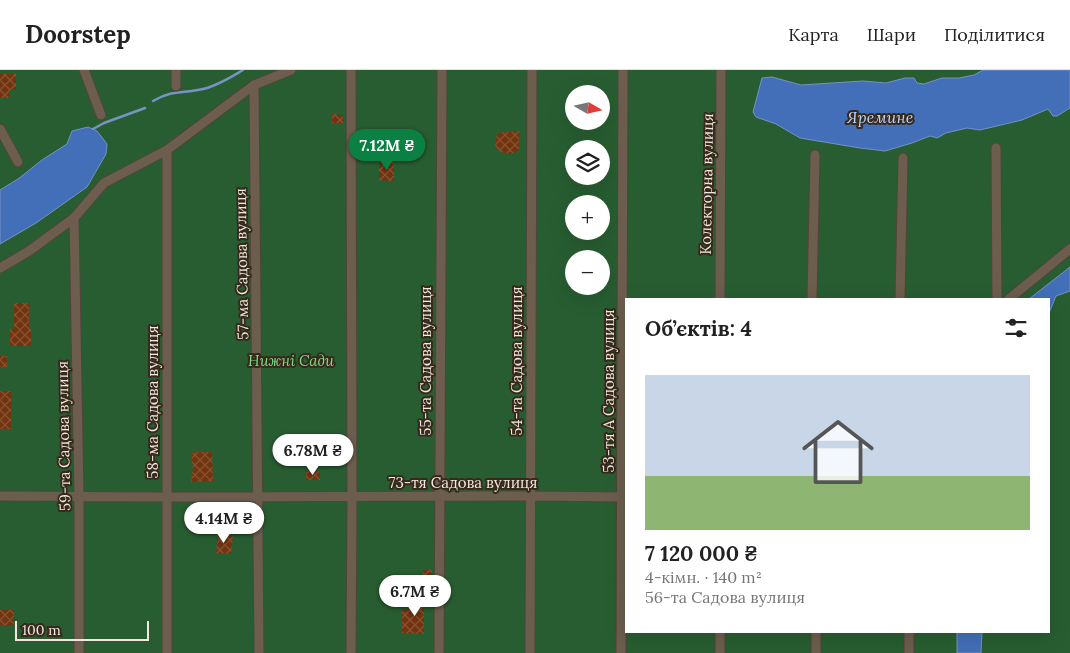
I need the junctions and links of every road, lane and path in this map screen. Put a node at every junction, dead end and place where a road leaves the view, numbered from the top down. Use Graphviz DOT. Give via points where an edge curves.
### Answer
graph roads {
  1 [pos="84,70"];
  2 [pos="176,70"];
  3 [pos="291,70"];
  4 [pos="351,70"];
  5 [pos="442,70"];
  6 [pos="532,70"];
  7 [pos="623,70"];
  8 [pos="721,70"];
  9 [pos="254,85"];
  10 [pos="176,86"];
  11 [pos="100,114"];
  12 [pos="0,129"];
  13 [pos="996,148"];
  14 [pos="167,150"];
  15 [pos="815,155"];
  16 [pos="903,158"];
  17 [pos="18,162"];
  18 [pos="74,218"];
  19 [pos="1070,249"];
  20 [pos="0,268"];
  21 [pos="720,298"];
  22 [pos="812,298"];
  23 [pos="900,298"];
  24 [pos="997,298"];
  25 [pos="1010,298"];
  26 [pos="0,496"];
  27 [pos="79,496"];
  28 [pos="530,496"];
  29 [pos="167,497"];
  30 [pos="258,497"];
  31 [pos="352,497"];
  32 [pos="439,497"];
  33 [pos="624,498"];
  34 [pos="720,633"];
  35 [pos="816,633"];
  36 [pos="909,633"];
  37 [pos="79,653"];
  38 [pos="167,653"];
  39 [pos="259,653"];
  40 [pos="351,653"];
  41 [pos="439,653"];
  42 [pos="530,653"];
  43 [pos="621,653"];
  44 [pos="720,653"];
  45 [pos="816,653"];
  46 [pos="909,653"];
  1 -- 11 [label="street"];
  2 -- 10 [label="street"];
  3 -- 9 [label="street"];
  4 -- 31 [label="street"];
  5 -- 32 [label="street, 55-та Садова вулиця"];
  6 -- 28 [label="street, 54-та Садова вулиця"];
  7 -- 33 [label="street, 53-тя А Садова вулиця"];
  8 -- 21 [label="street, Колекторна вулиця"];
  9 -- 14 [label="street"];
  9 -- 30 [label="street, 57-ма Садова вулиця"];
  12 -- 17 [label="street"];
  13 -- 24 [label="street"];
  14 -- 18 [label="street" via="104,184"];
  14 -- 29 [label="street, 58-ма Садова вулиця"];
  15 -- 22 [label="street"];
  16 -- 23 [label="street"];
  18 -- 20 [label="street"];
  18 -- 27 [label="street, 59-та Садова вулиця"];
  19 -- 25 [label="street"];
  26 -- 27 [label="street, 73-тя Садова вулиця"];
  27 -- 29 [label="street, 73-тя Садова вулиця"];
  27 -- 37 [label="street, 59-та Садова вулиця"];
  28 -- 32 [label="street, 73-тя Садова вулиця"];
  28 -- 33 [label="street, 73-тя Садова вулиця"];
  28 -- 42 [label="street, 54-та Садова вулиця"];
  29 -- 30 [label="street, 73-тя Садова вулиця"];
  29 -- 38 [label="street, 58-ма Садова вулиця"];
  30 -- 31 [label="street, 73-тя Садова вулиця"];
  30 -- 39 [label="street, 57-ма Садова вулиця"];
  31 -- 32 [label="street, 73-тя Садова вулиця"];
  31 -- 40 [label="street"];
  32 -- 41 [label="street, 55-та Садова вулиця"];
  33 -- 43 [label="street, 53-тя А Садова вулиця"];
  34 -- 44 [label="street"];
  35 -- 45 [label="street"];
  36 -- 46 [label="street"];
}
